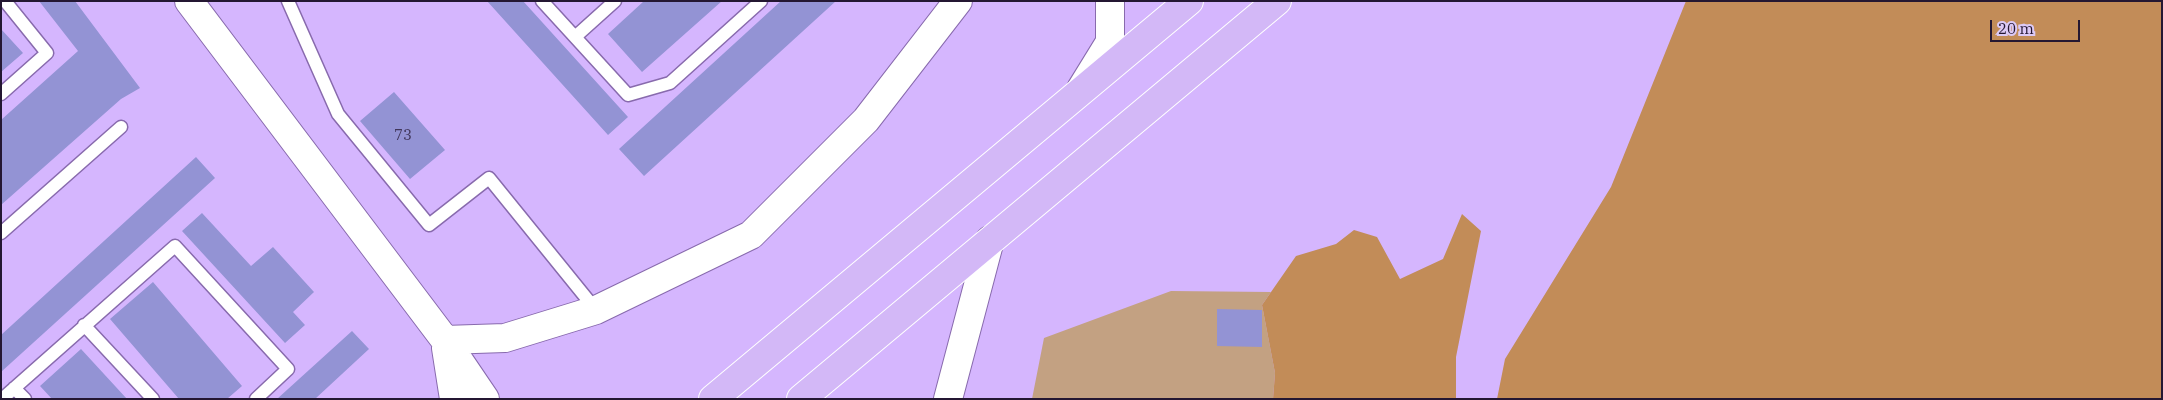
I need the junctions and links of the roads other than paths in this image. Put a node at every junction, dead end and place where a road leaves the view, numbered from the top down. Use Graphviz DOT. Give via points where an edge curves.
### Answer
graph roads {
  1 [pos="5,1"];
  2 [pos="189,1"];
  3 [pos="288,1"];
  4 [pos="542,1"];
  5 [pos="615,1"];
  6 [pos="762,1"];
  7 [pos="958,1"];
  8 [pos="1110,1"];
  9 [pos="1189,1"];
  10 [pos="1277,1"];
  11 [pos="575,37"];
  12 [pos="1,94"];
  13 [pos="1077,95"];
  14 [pos="122,127"];
  15 [pos="1,233"];
  16 [pos="990,240"];
  17 [pos="596,310"];
  18 [pos="84,325"];
  19 [pos="445,340"];
  20 [pos="14,388"];
  21 [pos="2,399"];
  22 [pos="25,399"];
  23 [pos="153,399"];
  24 [pos="256,399"];
  25 [pos="454,399"];
  26 [pos="485,399"];
  27 [pos="713,399"];
  28 [pos="801,399"];
  29 [pos="948,399"];
  1 -- 12 [label="lane" via="47,53"];
  2 -- 19 [label="street"];
  3 -- 17 [label="lane" via="338,114 429,225 489,178"];
  4 -- 11 [label="lane"];
  5 -- 11 [label="lane"];
  6 -- 11 [label="lane" via="670,83 628,95"];
  7 -- 17 [label="street" via="866,120 751,235"];
  8 -- 13 [label="street" via="1110,42"];
  9 -- 13 [label="highway"];
  10 -- 16 [label="highway"];
  13 -- 27 [label="highway"];
  14 -- 15 [label="lane"];
  16 -- 28 [label="highway"];
  16 -- 29 [label="street"];
  17 -- 19 [label="street" via="505,338"];
  18 -- 20 [label="lane"];
  18 -- 23 [label="lane"];
  18 -- 24 [label="lane" via="175,246 288,369"];
  19 -- 25 [label="street"];
  19 -- 26 [label="street"];
  20 -- 21 [label="lane"];
  20 -- 22 [label="lane"];
}
